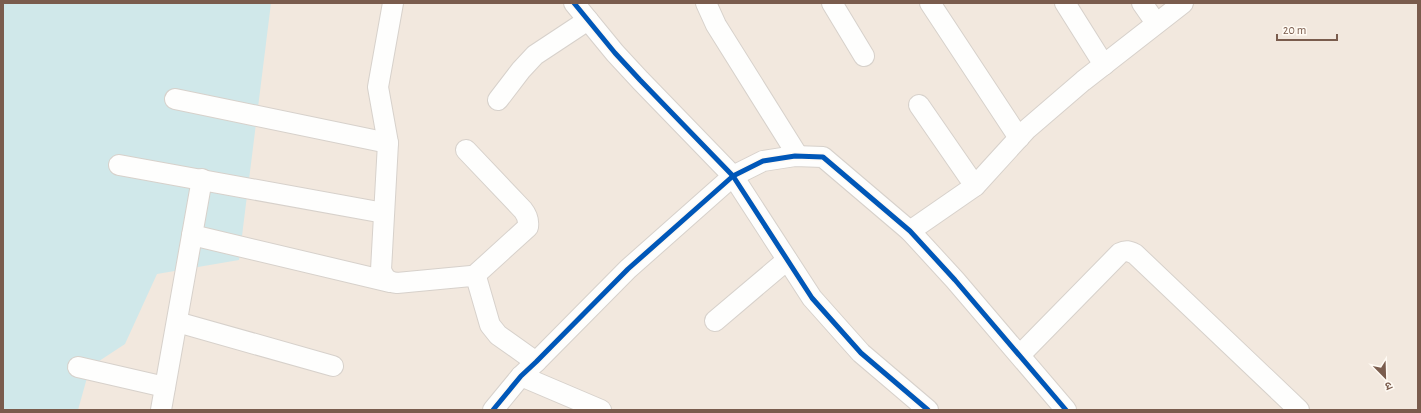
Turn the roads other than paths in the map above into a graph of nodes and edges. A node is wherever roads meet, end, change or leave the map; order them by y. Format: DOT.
graph roads {
  1 [pos="393,3"];
  2 [pos="574,3"];
  3 [pos="706,3"];
  4 [pos="832,3"];
  5 [pos="930,3"];
  6 [pos="1065,3"];
  7 [pos="1142,3"];
  8 [pos="1183,3"];
  9 [pos="588,20"];
  10 [pos="1156,23"];
  11 [pos="864,56"];
  12 [pos="1104,65"];
  13 [pos="175,99"];
  14 [pos="498,100"];
  15 [pos="919,105"];
  16 [pos="1019,138"];
  17 [pos="388,143"];
  18 [pos="466,150"];
  19 [pos="798,156"];
  20 [pos="119,165"];
  21 [pos="732,176"];
  22 [pos="202,179"];
  23 [pos="975,186"];
  24 [pos="384,213"];
  25 [pos="910,230"];
  26 [pos="192,235"];
  27 [pos="787,260"];
  28 [pos="473,277"];
  29 [pos="390,282"];
  30 [pos="715,321"];
  31 [pos="177,322"];
  32 [pos="1020,355"];
  33 [pos="536,362"];
  34 [pos="334,366"];
  35 [pos="78,367"];
  36 [pos="521,376"];
  37 [pos="165,387"];
  38 [pos="161,410"];
  39 [pos="493,410"];
  40 [pos="601,410"];
  41 [pos="928,410"];
  42 [pos="1066,410"];
  43 [pos="1299,410"];
  1 -- 17 [label="street"];
  2 -- 9 [label="street"];
  3 -- 19 [label="street"];
  4 -- 11 [label="street"];
  5 -- 16 [label="street"];
  6 -- 12 [label="street"];
  7 -- 10 [label="street"];
  8 -- 10 [label="street"];
  9 -- 14 [label="street"];
  9 -- 21 [label="street"];
  10 -- 12 [label="street"];
  12 -- 16 [label="street"];
  13 -- 17 [label="street"];
  15 -- 23 [label="street"];
  16 -- 23 [label="street"];
  17 -- 24 [label="street"];
  18 -- 28 [label="street"];
  19 -- 21 [label="street"];
  19 -- 25 [label="street"];
  20 -- 22 [label="street"];
  21 -- 27 [label="street"];
  21 -- 33 [label="street"];
  22 -- 24 [label="street"];
  22 -- 26 [label="street"];
  23 -- 25 [label="street"];
  24 -- 29 [label="street"];
  25 -- 32 [label="street"];
  26 -- 29 [label="street"];
  26 -- 31 [label="street"];
  27 -- 30 [label="street"];
  27 -- 41 [label="street"];
  28 -- 29 [label="street"];
  28 -- 33 [label="street"];
  31 -- 34 [label="street"];
  31 -- 37 [label="street"];
  32 -- 42 [label="street"];
  32 -- 43 [label="street"];
  33 -- 36 [label="street"];
  35 -- 37 [label="street"];
  36 -- 39 [label="street"];
  36 -- 40 [label="street"];
  37 -- 38 [label="street"];
}
